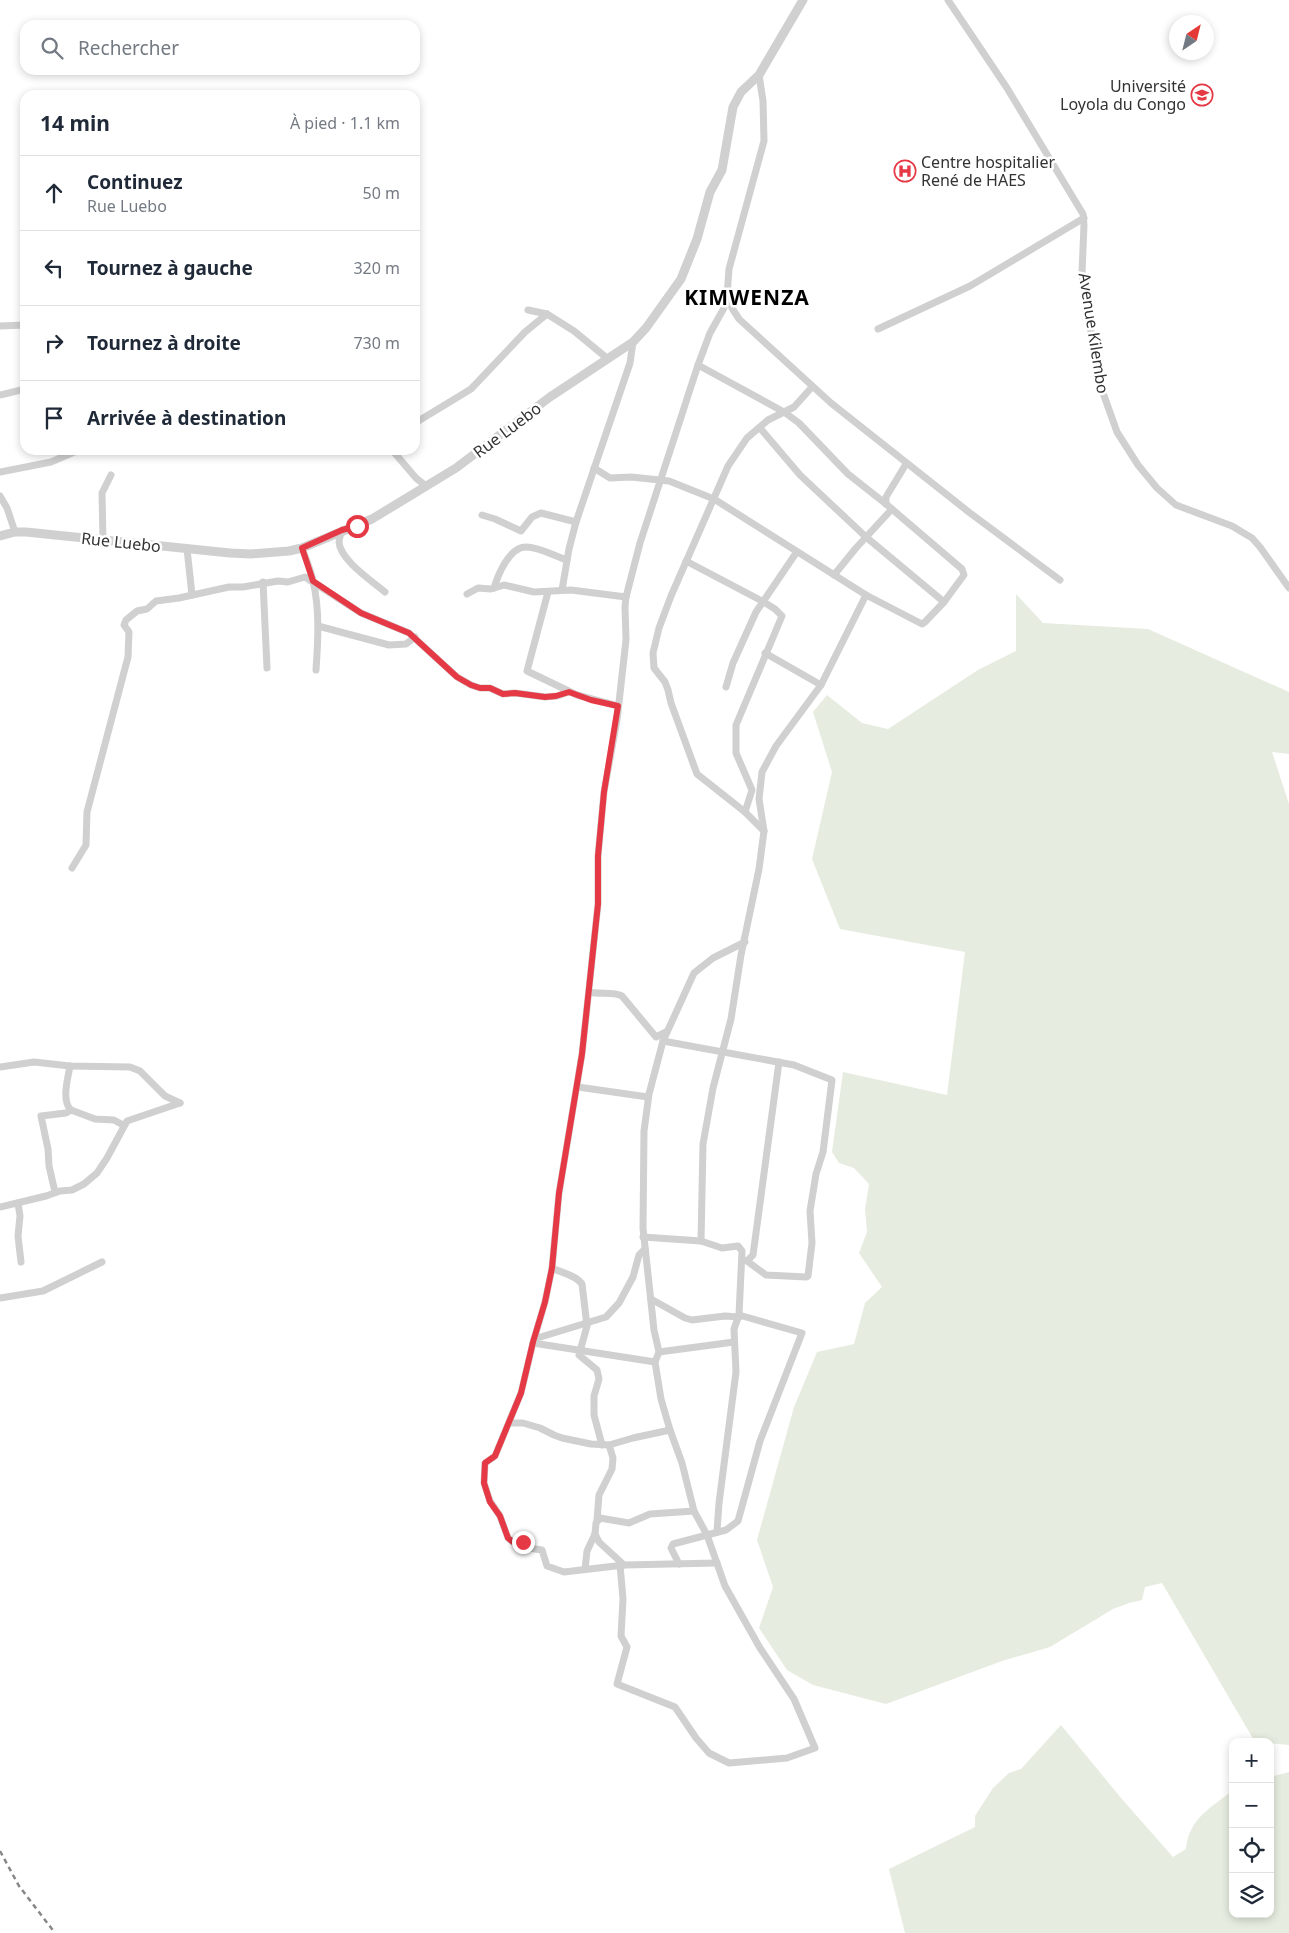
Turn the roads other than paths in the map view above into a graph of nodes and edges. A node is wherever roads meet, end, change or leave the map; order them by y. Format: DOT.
graph roads {
  1 [pos="803,0"];
  2 [pos="948,0"];
  3 [pos="758,74"];
  4 [pos="1084,218"];
  5 [pos="727,296"];
  6 [pos="528,310"];
  7 [pos="547,314"];
  8 [pos="20,325"];
  9 [pos="0,326"];
  10 [pos="878,329"];
  11 [pos="633,342"];
  12 [pos="608,359"];
  13 [pos="698,364"];
  14 [pos="812,387"];
  15 [pos="20,390"];
  16 [pos="0,395"];
  17 [pos="770,404"];
  18 [pos="784,412"];
  19 [pos="420,420"];
  20 [pos="768,420"];
  21 [pos="760,428"];
  22 [pos="68,455"];
  23 [pos="396,455"];
  24 [pos="906,464"];
  25 [pos="594,468"];
  26 [pos="0,472"];
  27 [pos="111,475"];
  28 [pos="660,480"];
  29 [pos="426,486"];
  30 [pos="0,496"];
  31 [pos="714,500"];
  32 [pos="886,504"];
  33 [pos="892,509"];
  34 [pos="482,515"];
  35 [pos="576,522"];
  36 [pos="342,530"];
  37 [pos="15,532"];
  38 [pos="0,536"];
  39 [pos="866,537"];
  40 [pos="102,540"];
  41 [pos="302,548"];
  42 [pos="187,549"];
  43 [pos="796,553"];
  44 [pos="567,560"];
  45 [pos="686,561"];
  46 [pos="834,575"];
  47 [pos="1060,580"];
  48 [pos="313,581"];
  49 [pos="263,582"];
  50 [pos="494,588"];
  51 [pos="1289,588"];
  52 [pos="562,590"];
  53 [pos="385,592"];
  54 [pos="548,592"];
  55 [pos="466,594"];
  56 [pos="192,595"];
  57 [pos="866,596"];
  58 [pos="626,597"];
  59 [pos="762,601"];
  60 [pos="944,602"];
  61 [pos="318,626"];
  62 [pos="415,638"];
  63 [pos="765,653"];
  64 [pos="267,668"];
  65 [pos="316,670"];
  66 [pos="540,679"];
  67 [pos="821,684"];
  68 [pos="726,687"];
  69 [pos="569,692"];
  70 [pos="545,697"];
  71 [pos="618,706"];
  72 [pos="745,812"];
  73 [pos="764,831"];
  74 [pos="72,868"];
  75 [pos="745,942"];
  76 [pos="589,992"];
  77 [pos="666,1032"];
  78 [pos="663,1041"];
  79 [pos="722,1052"];
  80 [pos="779,1062"];
  81 [pos="70,1066"];
  82 [pos="0,1067"];
  83 [pos="578,1088"];
  84 [pos="648,1098"];
  85 [pos="71,1110"];
  86 [pos="123,1125"];
  87 [pos="55,1192"];
  88 [pos="18,1203"];
  89 [pos="0,1207"];
  90 [pos="644,1237"];
  91 [pos="701,1241"];
  92 [pos="645,1249"];
  93 [pos="745,1260"];
  94 [pos="21,1262"];
  95 [pos="102,1262"];
  96 [pos="552,1268"];
  97 [pos="0,1298"];
  98 [pos="651,1299"];
  99 [pos="739,1316"];
  100 [pos="586,1322"];
  101 [pos="533,1341"];
  102 [pos="734,1342"];
  103 [pos="579,1351"];
  104 [pos="659,1352"];
  105 [pos="655,1362"];
  106 [pos="509,1423"];
  107 [pos="670,1430"];
  108 [pos="606,1445"];
  109 [pos="694,1511"];
  110 [pos="597,1520"];
  111 [pos="718,1531"];
  112 [pos="595,1534"];
  113 [pos="707,1535"];
  114 [pos="717,1563"];
  115 [pos="679,1564"];
  116 [pos="622,1565"];
  117 [pos="585,1569"];
  1 -- 3 [label="street, Rue Luebo"];
  2 -- 4 [label="street"];
  3 -- 5 [label="street"];
  3 -- 11 [label="street, Rue Luebo"];
  4 -- 10 [label="street"];
  4 -- 51 [label="street, Avenue Kilembo"];
  5 -- 13 [label="street"];
  5 -- 14 [label="street"];
  6 -- 7 [label="street"];
  7 -- 12 [label="street"];
  7 -- 19 [label="street"];
  8 -- 9 [label="street"];
  11 -- 12 [label="street, Rue Luebo"];
  11 -- 25 [label="street"];
  12 -- 29 [label="street, Rue Luebo"];
  13 -- 17 [label="street"];
  13 -- 28 [label="street"];
  14 -- 18 [label="street"];
  14 -- 24 [label="street"];
  15 -- 16 [label="street"];
  17 -- 18 [label="street"];
  17 -- 20 [label="street"];
  18 -- 20 [label="street"];
  18 -- 32 [label="street"];
  20 -- 21 [label="street"];
  21 -- 31 [label="street"];
  21 -- 39 [label="street"];
  22 -- 26 [label="street"];
  23 -- 29 [label="street"];
  24 -- 32 [label="street"];
  24 -- 47 [label="street"];
  25 -- 28 [label="street"];
  25 -- 35 [label="street"];
  27 -- 40 [label="street"];
  28 -- 31 [label="street"];
  28 -- 58 [label="street"];
  29 -- 36 [label="street, Rue Luebo"];
  30 -- 37 [label="street"];
  31 -- 43 [label="street"];
  31 -- 45 [label="street"];
  32 -- 33 [label="street"];
  33 -- 39 [label="street"];
  33 -- 60 [label="street"];
  34 -- 35 [label="street"];
  35 -- 44 [label="street"];
  36 -- 41 [label="street, Rue Luebo"];
  36 -- 53 [label="street"];
  37 -- 38 [label="street, Rue Luebo"];
  37 -- 40 [label="street, Rue Luebo"];
  39 -- 46 [label="street"];
  39 -- 60 [label="street"];
  40 -- 42 [label="street, Rue Luebo"];
  41 -- 42 [label="street, Rue Luebo"];
  41 -- 48 [label="street"];
  42 -- 56 [label="street"];
  43 -- 46 [label="street"];
  43 -- 59 [label="street"];
  44 -- 50 [label="street"];
  44 -- 52 [label="street"];
  45 -- 59 [label="street"];
  45 -- 72 [label="street"];
  46 -- 57 [label="street"];
  48 -- 49 [label="street"];
  48 -- 61 [label="street"];
  48 -- 62 [label="street"];
  49 -- 56 [label="street"];
  49 -- 64 [label="street"];
  50 -- 54 [label="street"];
  50 -- 55 [label="street"];
  52 -- 54 [label="street"];
  52 -- 58 [label="street"];
  54 -- 66 [label="street"];
  56 -- 74 [label="street"];
  57 -- 60 [label="street"];
  57 -- 67 [label="street"];
  58 -- 71 [label="street"];
  59 -- 63 [label="street"];
  59 -- 68 [label="street"];
  61 -- 62 [label="street"];
  61 -- 65 [label="street"];
  62 -- 70 [label="street"];
  63 -- 67 [label="street"];
  63 -- 72 [label="street"];
  66 -- 69 [label="street"];
  66 -- 70 [label="street"];
  67 -- 73 [label="street"];
  69 -- 70 [label="street"];
  69 -- 71 [label="street"];
  71 -- 76 [label="street"];
  72 -- 73 [label="street"];
  73 -- 75 [label="street"];
  75 -- 77 [label="street"];
  75 -- 79 [label="street"];
  76 -- 77 [label="street"];
  76 -- 83 [label="street"];
  77 -- 78 [label="street"];
  78 -- 79 [label="street"];
  78 -- 84 [label="street"];
  79 -- 80 [label="street"];
  79 -- 91 [label="street"];
  80 -- 93 [label="street"];
  80 -- 93 [label="street"];
  81 -- 82 [label="street"];
  81 -- 85 [label="street"];
  81 -- 86 [label="street"];
  83 -- 84 [label="street"];
  83 -- 96 [label="street"];
  84 -- 90 [label="street"];
  85 -- 86 [label="street"];
  85 -- 87 [label="street"];
  86 -- 87 [label="street"];
  87 -- 88 [label="street"];
  88 -- 89 [label="street"];
  88 -- 94 [label="street"];
  90 -- 91 [label="street"];
  90 -- 92 [label="street"];
  91 -- 93 [label="street"];
  92 -- 98 [label="street"];
  92 -- 100 [label="street"];
  93 -- 99 [label="street"];
  95 -- 97 [label="street"];
  96 -- 100 [label="street"];
  96 -- 101 [label="street"];
  98 -- 99 [label="street"];
  98 -- 104 [label="street"];
  99 -- 102 [label="street"];
  99 -- 111 [label="street"];
  100 -- 101 [label="street"];
  100 -- 103 [label="street"];
  101 -- 103 [label="street"];
  101 -- 106 [label="street"];
  102 -- 104 [label="street"];
  102 -- 111 [label="street"];
  103 -- 105 [label="street"];
  103 -- 108 [label="street"];
  104 -- 105 [label="street"];
  105 -- 107 [label="street"];
  106 -- 108 [label="street"];
  106 -- 117 [label="street"];
  107 -- 108 [label="street"];
  107 -- 109 [label="street"];
  108 -- 110 [label="street"];
  109 -- 110 [label="street"];
  109 -- 113 [label="street"];
  110 -- 112 [label="street"];
  111 -- 113 [label="street"];
  112 -- 116 [label="street"];
  112 -- 117 [label="street"];
  113 -- 114 [label="street"];
  113 -- 115 [label="street"];
  114 -- 115 [label="street"];
  114 -- 116 [label="street"];
  115 -- 116 [label="street"];
  116 -- 117 [label="street"];
}
